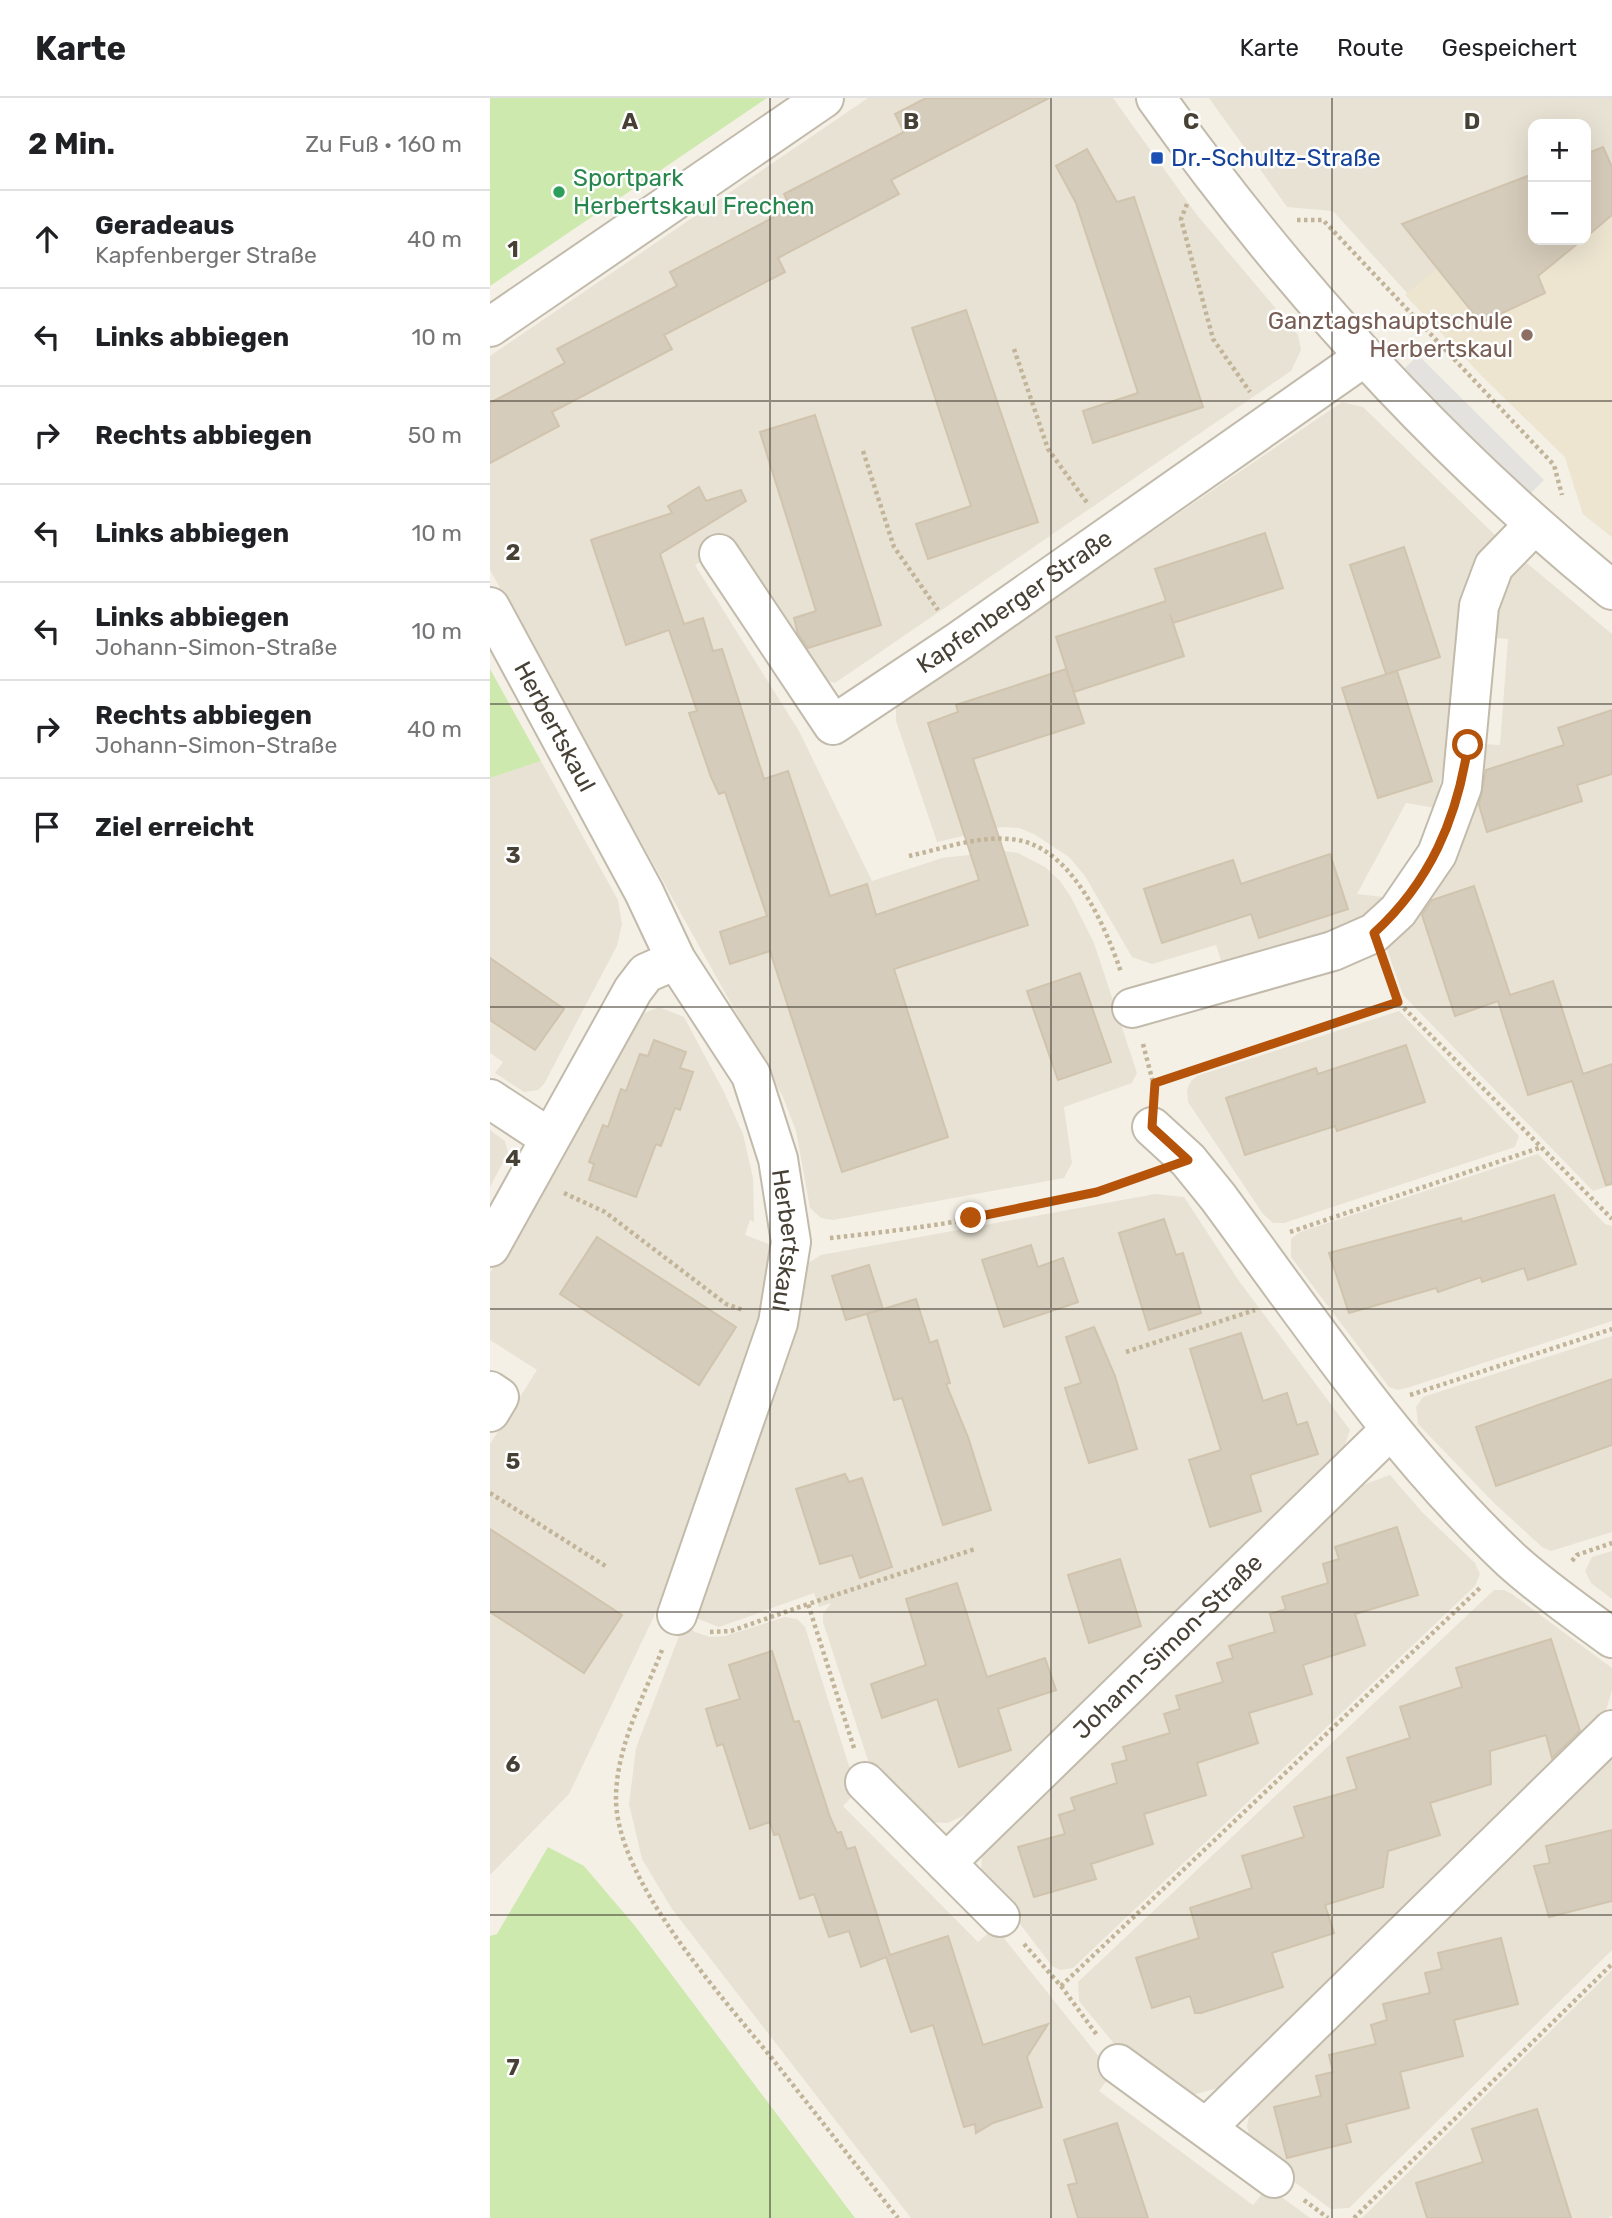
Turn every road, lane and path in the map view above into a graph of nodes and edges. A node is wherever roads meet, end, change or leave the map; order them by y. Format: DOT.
graph roads {
  1 [pos="824,98"];
  2 [pos="1156,98"];
  3 [pos="1191,194"];
  4 [pos="1284,219"];
  5 [pos="490,327"];
  6 [pos="1014,349"];
  7 [pos="1364,357"];
  8 [pos="1271,422"];
  9 [pos="863,451"];
  10 [pos="1562,497"];
  11 [pos="1533,526"];
  12 [pos="1110,534"];
  13 [pos="719,554"];
  14 [pos="1612,590"];
  15 [pos="490,607"];
  16 [pos="959,640"];
  17 [pos="909,856"];
  18 [pos="1374,933"];
  19 [pos="676,960"];
  20 [pos="1398,1002"];
  21 [pos="1132,1007"];
  22 [pos="1155,1083"];
  23 [pos="490,1099"];
  24 [pos="1152,1127"];
  25 [pos="548,1137"];
  26 [pos="1542,1147"];
  27 [pos="1188,1160"];
  28 [pos="529,1176"];
  29 [pos="1612,1219"];
  30 [pos="859,1235"];
  31 [pos="1253,1245"];
  32 [pos="490,1247"];
  33 [pos="1292,1298"];
  34 [pos="778,1324"];
  35 [pos="1612,1329"];
  36 [pos="1126,1352"];
  37 [pos="490,1391"];
  38 [pos="490,1412"];
  39 [pos="1381,1418"];
  40 [pos="490,1493"];
  41 [pos="975,1549"];
  42 [pos="1510,1559"];
  43 [pos="607,1567"];
  44 [pos="808,1604"];
  45 [pos="677,1615"];
  46 [pos="1612,1638"];
  47 [pos="1612,1730"];
  48 [pos="864,1782"];
  49 [pos="946,1863"];
  50 [pos="1000,1917"];
  51 [pos="1612,1964"];
  52 [pos="1061,1986"];
  53 [pos="1118,2064"];
  54 [pos="1208,2127"];
  55 [pos="1275,2178"];
  56 [pos="898,2218"];
  57 [pos="1354,2218"];
  1 -- 5 [label="street"];
  2 -- 7 [label="street"];
  3 -- 8 [label="path"];
  4 -- 10 [label="path"];
  6 -- 12 [label="path"];
  7 -- 8 [label="street, Kapfenberger Straße"];
  7 -- 11 [label="street"];
  8 -- 12 [label="street, Kapfenberger Straße"];
  9 -- 16 [label="path"];
  11 -- 14 [label="street"];
  11 -- 18 [label="street"];
  12 -- 16 [label="street, Kapfenberger Straße"];
  13 -- 16 [label="street, Kapfenberger Straße"];
  15 -- 19 [label="street, Herbertskaul"];
  17 -- 21 [label="path"];
  18 -- 20 [label="path"];
  18 -- 21 [label="street"];
  19 -- 25 [label="street"];
  19 -- 34 [label="street, Herbertskaul"];
  20 -- 22 [label="path"];
  20 -- 26 [label="path"];
  21 -- 22 [label="path"];
  22 -- 24 [label="path"];
  23 -- 25 [label="street"];
  24 -- 27 [label="street"];
  25 -- 28 [label="street"];
  26 -- 29 [label="path"];
  26 -- 31 [label="path"];
  27 -- 30 [label="path"];
  27 -- 31 [label="street"];
  28 -- 32 [label="street"];
  28 -- 34 [label="path"];
  31 -- 33 [label="street"];
  33 -- 36 [label="path"];
  33 -- 39 [label="street"];
  34 -- 45 [label="street, Herbertskaul"];
  35 -- 39 [label="path"];
  37 -- 38 [label="street"];
  39 -- 42 [label="street"];
  39 -- 49 [label="street, Johann-Simon-Straße"];
  40 -- 43 [label="path"];
  41 -- 44 [label="path"];
  42 -- 46 [label="street"];
  42 -- 52 [label="path"];
  44 -- 45 [label="path"];
  44 -- 48 [label="path"];
  45 -- 56 [label="path"];
  47 -- 54 [label="street"];
  48 -- 49 [label="street"];
  49 -- 50 [label="street"];
  50 -- 52 [label="path"];
  51 -- 57 [label="path"];
  52 -- 53 [label="path"];
  53 -- 54 [label="street"];
  54 -- 55 [label="street"];
}
